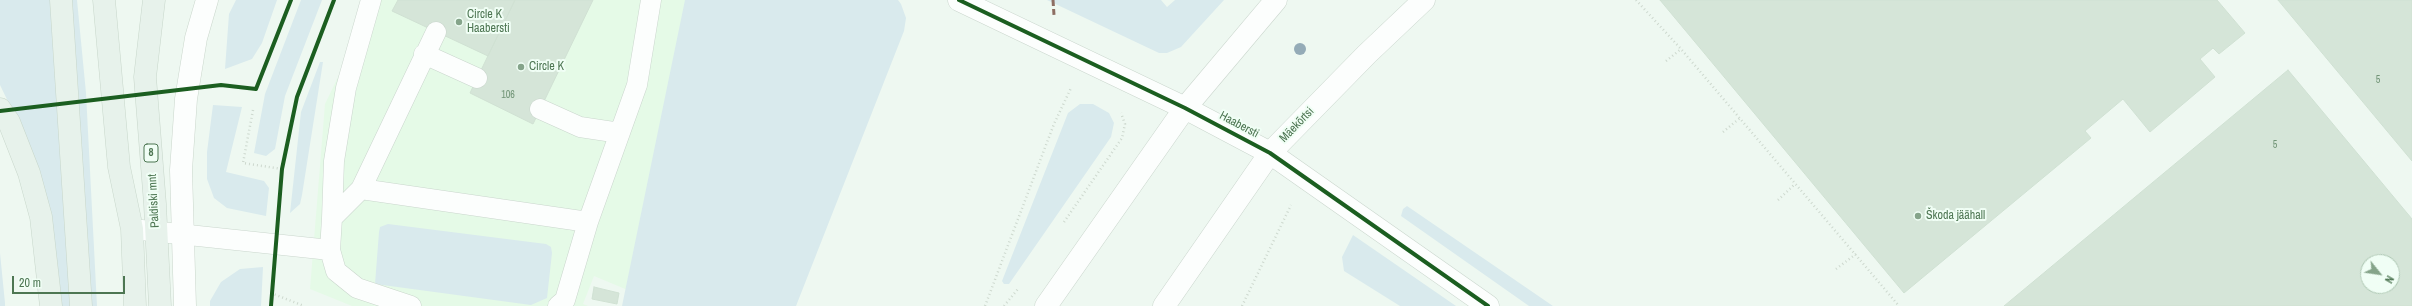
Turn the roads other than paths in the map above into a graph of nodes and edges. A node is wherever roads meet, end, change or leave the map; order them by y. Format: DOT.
graph roads {
  1 [pos="61,0"];
  2 [pos="104,0"];
  3 [pos="154,0"];
  4 [pos="207,0"];
  5 [pos="371,0"];
  6 [pos="651,0"];
  7 [pos="959,0"];
  8 [pos="1276,0"];
  9 [pos="1424,0"];
  10 [pos="436,32"];
  11 [pos="424,54"];
  12 [pos="477,78"];
  13 [pos="1186,108"];
  14 [pos="0,109"];
  15 [pos="540,109"];
  16 [pos="620,133"];
  17 [pos="1270,153"];
  18 [pos="361,189"];
  19 [pos="332,218"];
  20 [pos="588,222"];
  21 [pos="132,229"];
  22 [pos="156,233"];
  23 [pos="183,236"];
  24 [pos="330,250"];
  25 [pos="51,306"];
  26 [pos="81,306"];
  27 [pos="135,306"];
  28 [pos="160,306"];
  29 [pos="185,306"];
  30 [pos="411,306"];
  31 [pos="558,306"];
  32 [pos="1046,306"];
  33 [pos="1164,306"];
  34 [pos="1488,306"];
  1 -- 26 [label="main road"];
  2 -- 21 [label="main road"];
  3 -- 22 [label="main road, Paldiski mnt / 8"];
  4 -- 23 [label="street"];
  5 -- 19 [label="lane"];
  6 -- 16 [label="lane"];
  7 -- 13 [label="street, Haabersti"];
  8 -- 13 [label="street"];
  9 -- 17 [label="street, Mäekõrtsi"];
  10 -- 11 [label="lane"];
  11 -- 12 [label="lane"];
  11 -- 18 [label="lane"];
  13 -- 17 [label="street, Haabersti"];
  13 -- 32 [label="street"];
  14 -- 25 [label="main road"];
  15 -- 16 [label="lane"];
  16 -- 20 [label="lane"];
  17 -- 33 [label="street, Mäekõrtsi"];
  17 -- 34 [label="street, Haabersti"];
  18 -- 19 [label="lane"];
  18 -- 20 [label="lane"];
  19 -- 24 [label="lane"];
  20 -- 31 [label="lane"];
  21 -- 22 [label="lane"];
  21 -- 27 [label="main road"];
  22 -- 23 [label="lane"];
  22 -- 28 [label="main road, Paldiski mnt / 8"];
  23 -- 24 [label="lane"];
  23 -- 29 [label="street"];
  24 -- 30 [label="lane"];
}
